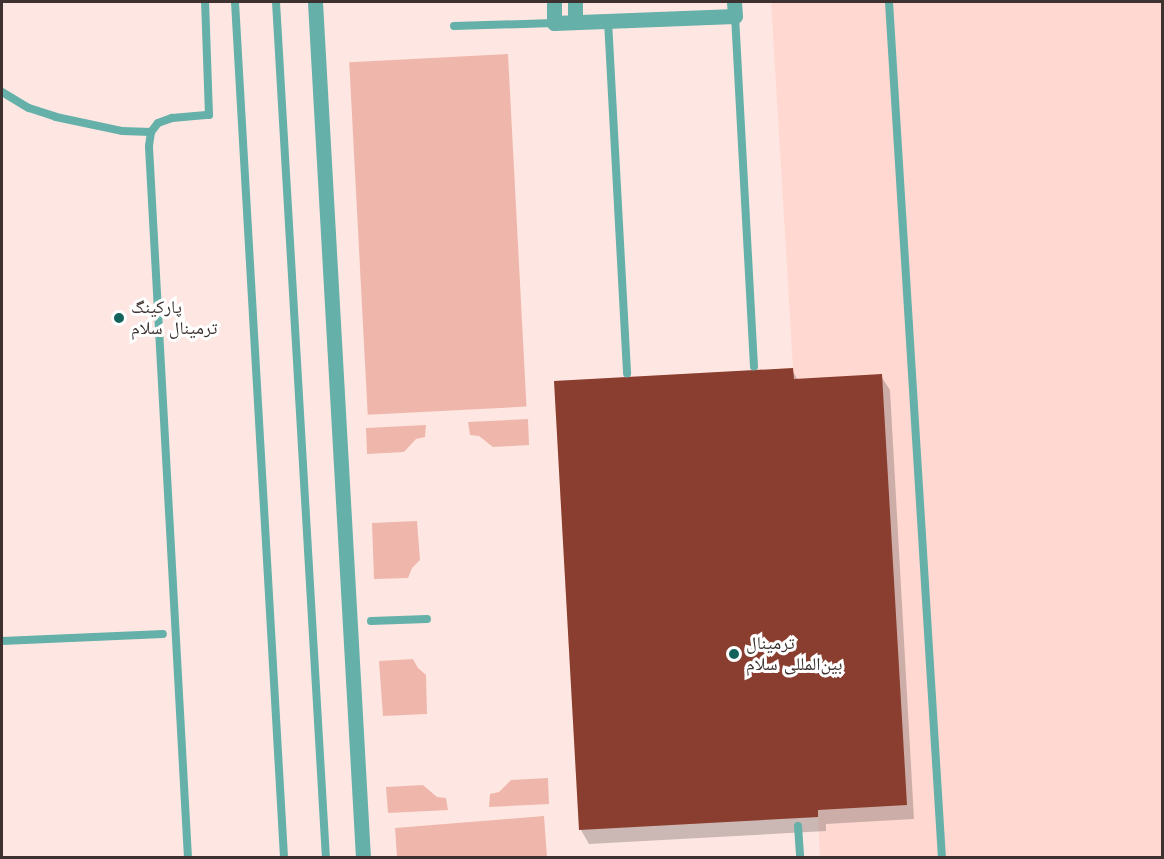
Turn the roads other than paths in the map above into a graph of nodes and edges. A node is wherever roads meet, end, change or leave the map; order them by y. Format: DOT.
graph roads {
  1 [pos="205,2"];
  2 [pos="235,2"];
  3 [pos="276,2"];
  4 [pos="315,2"];
  5 [pos="554,2"];
  6 [pos="575,2"];
  7 [pos="890,2"];
  8 [pos="735,9"];
  9 [pos="608,21"];
  10 [pos="576,22"];
  11 [pos="554,23"];
  12 [pos="454,26"];
  13 [pos="2,92"];
  14 [pos="151,132"];
  15 [pos="754,366"];
  16 [pos="627,372"];
  17 [pos="428,619"];
  18 [pos="371,621"];
  19 [pos="163,634"];
  20 [pos="2,641"];
  21 [pos="798,826"];
  22 [pos="188,858"];
  23 [pos="284,858"];
  24 [pos="326,858"];
  25 [pos="363,858"];
  26 [pos="800,858"];
  27 [pos="942,858"];
  1 -- 14 [label="lane"];
  2 -- 23 [label="lane"];
  3 -- 24 [label="lane"];
  4 -- 25 [label="street"];
  5 -- 11 [label="street"];
  6 -- 10 [label="street"];
  7 -- 27 [label="lane"];
  8 -- 9 [label="street"];
  8 -- 15 [label="lane"];
  9 -- 10 [label="street"];
  9 -- 16 [label="lane"];
  10 -- 11 [label="street"];
  11 -- 12 [label="lane"];
  13 -- 14 [label="lane"];
  14 -- 22 [label="lane"];
  17 -- 18 [label="lane"];
  19 -- 20 [label="lane"];
  21 -- 26 [label="lane"];
}
